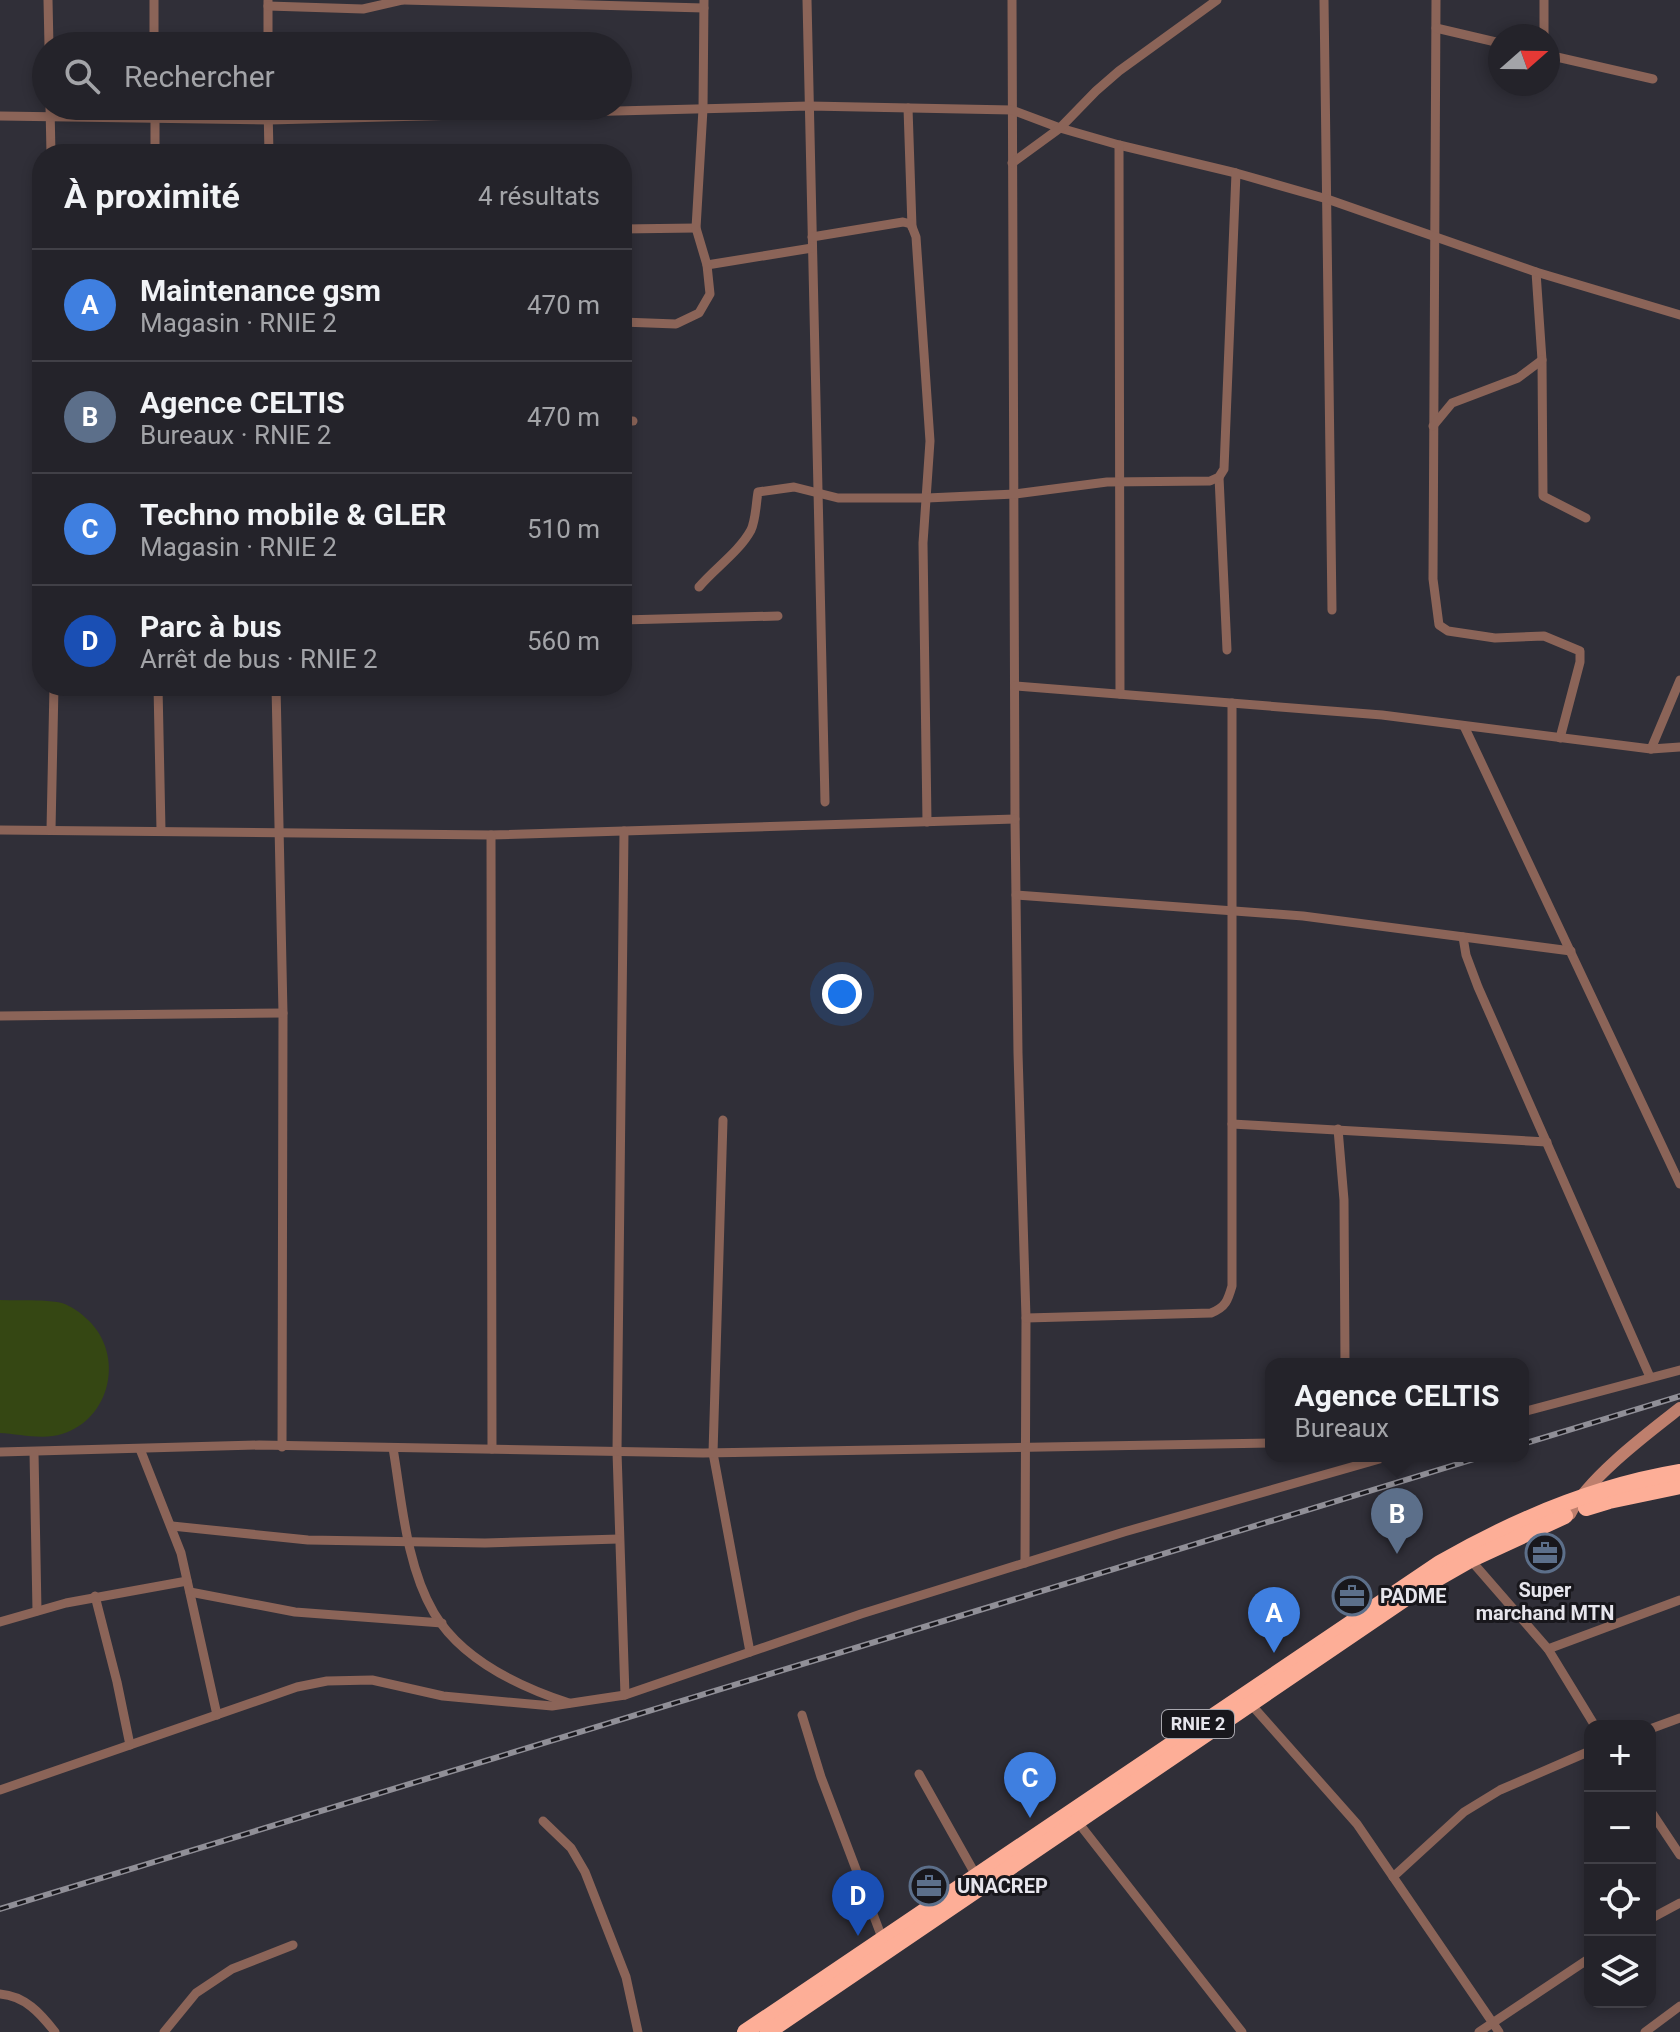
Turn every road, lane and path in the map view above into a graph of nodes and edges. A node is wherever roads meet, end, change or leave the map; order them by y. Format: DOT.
graph roads {
  1 [pos="48,0"];
  2 [pos="154,0"];
  3 [pos="403,0"];
  4 [pos="807,0"];
  5 [pos="1012,0"];
  6 [pos="1217,0"];
  7 [pos="1324,0"];
  8 [pos="1436,0"];
  9 [pos="1544,0"];
  10 [pos="268,3"];
  11 [pos="704,4"];
  12 [pos="1544,24"];
  13 [pos="1436,28"];
  14 [pos="49,32"];
  15 [pos="154,32"];
  16 [pos="268,32"];
  17 [pos="1488,40"];
  18 [pos="1560,58"];
  19 [pos="1653,79"];
  20 [pos="809,106"];
  21 [pos="908,108"];
  22 [pos="703,109"];
  23 [pos="1012,110"];
  24 [pos="632,111"];
  25 [pos="32,113"];
  26 [pos="0,116"];
  27 [pos="50,120"];
  28 [pos="155,120"];
  29 [pos="269,120"];
  30 [pos="1060,128"];
  31 [pos="51,144"];
  32 [pos="155,144"];
  33 [pos="269,144"];
  34 [pos="1119,145"];
  35 [pos="1012,163"];
  36 [pos="1236,173"];
  37 [pos="1327,199"];
  38 [pos="912,227"];
  39 [pos="696,228"];
  40 [pos="632,229"];
  41 [pos="1436,236"];
  42 [pos="812,242"];
  43 [pos="707,265"];
  44 [pos="1536,272"];
  45 [pos="1680,315"];
  46 [pos="632,322"];
  47 [pos="1542,360"];
  48 [pos="1433,426"];
  49 [pos="1219,477"];
  50 [pos="1119,481"];
  51 [pos="818,491"];
  52 [pos="1015,494"];
  53 [pos="927,498"];
  54 [pos="1586,518"];
  55 [pos="699,587"];
  56 [pos="1332,610"];
  57 [pos="778,616"];
  58 [pos="632,620"];
  59 [pos="1227,650"];
  60 [pos="1680,680"];
  61 [pos="1015,686"];
  62 [pos="1120,694"];
  63 [pos="54,696"];
  64 [pos="158,696"];
  65 [pos="276,696"];
  66 [pos="1232,703"];
  67 [pos="1464,726"];
  68 [pos="1560,738"];
  69 [pos="1680,747"];
  70 [pos="1651,749"];
  71 [pos="825,802"];
  72 [pos="1015,819"];
  73 [pos="927,822"];
  74 [pos="0,830"];
  75 [pos="51,830"];
  76 [pos="161,830"];
  77 [pos="624,831"];
  78 [pos="279,832"];
  79 [pos="491,835"];
  80 [pos="1016,895"];
  81 [pos="1232,911"];
  82 [pos="1463,937"];
  83 [pos="1571,951"];
  84 [pos="283,1013"];
  85 [pos="0,1016"];
  86 [pos="723,1120"];
  87 [pos="1232,1124"];
  88 [pos="1338,1129"];
  89 [pos="1547,1142"];
  90 [pos="1680,1184"];
  91 [pos="1026,1318"];
  92 [pos="1345,1358"];
  93 [pos="1680,1370"];
  94 [pos="1650,1377"];
  95 [pos="1680,1408"];
  96 [pos="1529,1410"];
  97 [pos="1265,1443"];
  98 [pos="282,1447"];
  99 [pos="393,1448"];
  100 [pos="140,1449"];
  101 [pos="492,1449"];
  102 [pos="1024,1449"];
  103 [pos="0,1452"];
  104 [pos="34,1452"];
  105 [pos="617,1452"];
  106 [pos="713,1453"];
  107 [pos="1370,1462"];
  108 [pos="1680,1472"];
  109 [pos="1680,1486"];
  110 [pos="1573,1507"];
  111 [pos="172,1526"];
  112 [pos="619,1539"];
  113 [pos="408,1540"];
  114 [pos="1467,1555"];
  115 [pos="1025,1563"];
  116 [pos="187,1581"];
  117 [pos="190,1592"];
  118 [pos="95,1596"];
  119 [pos="1680,1600"];
  120 [pos="37,1611"];
  121 [pos="0,1622"];
  122 [pos="442,1623"];
  123 [pos="1548,1649"];
  124 [pos="750,1652"];
  125 [pos="625,1695"];
  126 [pos="1246,1699"];
  127 [pos="575,1705"];
  128 [pos="217,1715"];
  129 [pos="802,1715"];
  130 [pos="1680,1718"];
  131 [pos="1591,1720"];
  132 [pos="1656,1727"];
  133 [pos="130,1745"];
  134 [pos="1584,1754"];
  135 [pos="919,1774"];
  136 [pos="0,1790"];
  137 [pos="1074,1816"];
  138 [pos="1656,1819"];
  139 [pos="543,1821"];
  140 [pos="1680,1855"];
  141 [pos="1393,1877"];
  142 [pos="978,1880"];
  143 [pos="1680,1903"];
  144 [pos="1656,1916"];
  145 [pos="885,1944"];
  146 [pos="293,1945"];
  147 [pos="1584,1962"];
  148 [pos="0,1994"];
  149 [pos="1680,2006"];
  150 [pos="1493,2023"];
  151 [pos="766,2029"];
  152 [pos="55,2032"];
  153 [pos="164,2032"];
  154 [pos="638,2032"];
  155 [pos="745,2032"];
  156 [pos="1242,2032"];
  157 [pos="1479,2032"];
  158 [pos="1499,2032"];
  159 [pos="1645,2032"];
  1 -- 14 [label="street"];
  2 -- 15 [label="street"];
  3 -- 10 [label="street"];
  3 -- 11 [label="street"];
  4 -- 20 [label="street"];
  5 -- 23 [label="street"];
  6 -- 30 [label="street"];
  7 -- 37 [label="street"];
  8 -- 13 [label="street"];
  9 -- 12 [label="street"];
  10 -- 16 [label="street"];
  11 -- 22 [label="street"];
  13 -- 17 [label="street"];
  13 -- 41 [label="street"];
  18 -- 19 [label="street"];
  20 -- 21 [label="street"];
  20 -- 22 [label="street"];
  20 -- 42 [label="street"];
  21 -- 23 [label="street"];
  21 -- 38 [label="street"];
  22 -- 24 [label="street"];
  22 -- 39 [label="street"];
  23 -- 30 [label="street"];
  23 -- 35 [label="street"];
  25 -- 26 [label="street"];
  27 -- 31 [label="street"];
  28 -- 32 [label="street"];
  29 -- 33 [label="street"];
  30 -- 34 [label="street"];
  30 -- 35 [label="street"];
  34 -- 36 [label="street"];
  34 -- 50 [label="street"];
  35 -- 52 [label="street"];
  36 -- 37 [label="street"];
  36 -- 49 [label="street"];
  37 -- 41 [label="street"];
  37 -- 56 [label="street"];
  38 -- 42 [label="street"];
  38 -- 53 [label="street"];
  39 -- 40 [label="street"];
  39 -- 43 [label="street"];
  41 -- 44 [label="street"];
  41 -- 48 [label="street"];
  42 -- 43 [label="street"];
  42 -- 51 [label="street"];
  43 -- 46 [label="street"];
  44 -- 45 [label="street"];
  44 -- 47 [label="street"];
  47 -- 48 [label="street"];
  47 -- 54 [label="street"];
  48 -- 68 [label="street"];
  49 -- 50 [label="street"];
  49 -- 59 [label="street"];
  50 -- 52 [label="street"];
  50 -- 62 [label="street"];
  51 -- 53 [label="street"];
  51 -- 55 [label="street"];
  51 -- 71 [label="street"];
  52 -- 53 [label="street"];
  52 -- 61 [label="street"];
  53 -- 73 [label="street"];
  57 -- 58 [label="street"];
  60 -- 70 [label="street"];
  61 -- 62 [label="street"];
  61 -- 72 [label="street"];
  62 -- 66 [label="street"];
  63 -- 75 [label="street"];
  64 -- 76 [label="street"];
  65 -- 78 [label="street"];
  66 -- 67 [label="street"];
  66 -- 81 [label="street"];
  67 -- 68 [label="street"];
  67 -- 83 [label="street"];
  68 -- 70 [label="street"];
  69 -- 70 [label="street"];
  72 -- 73 [label="street"];
  72 -- 80 [label="street"];
  73 -- 77 [label="street"];
  74 -- 75 [label="street"];
  75 -- 76 [label="street"];
  76 -- 78 [label="street"];
  77 -- 79 [label="street"];
  77 -- 105 [label="street"];
  78 -- 79 [label="street"];
  78 -- 84 [label="street"];
  79 -- 101 [label="street"];
  80 -- 81 [label="street"];
  80 -- 91 [label="street"];
  81 -- 82 [label="street"];
  81 -- 87 [label="street"];
  82 -- 83 [label="street"];
  82 -- 89 [label="street"];
  83 -- 90 [label="street"];
  84 -- 85 [label="street"];
  84 -- 98 [label="street"];
  86 -- 106 [label="street"];
  87 -- 88 [label="street"];
  87 -- 91 [label="street"];
  88 -- 89 [label="street"];
  88 -- 92 [label="street"];
  89 -- 94 [label="street"];
  91 -- 102 [label="street"];
  93 -- 94 [label="street"];
  94 -- 96 [label="street"];
  95 -- 110 [label="main road"];
  97 -- 102 [label="street"];
  98 -- 99 [label="street"];
  98 -- 100 [label="street"];
  99 -- 101 [label="street"];
  99 -- 113 [label="street"];
  100 -- 104 [label="street"];
  100 -- 111 [label="street"];
  101 -- 105 [label="street"];
  102 -- 106 [label="street"];
  102 -- 115 [label="street"];
  103 -- 104 [label="street"];
  104 -- 120 [label="street"];
  105 -- 106 [label="street"];
  105 -- 112 [label="street"];
  106 -- 124 [label="street"];
  107 -- 115 [label="street"];
  108 -- 110 [label="highway, RNIE 2 / RNIE 2"];
  109 -- 110 [label="highway, RNIE 2 / RNIE 2"];
  110 -- 114 [label="highway, RNIE 2 / RNIE 2"];
  111 -- 113 [label="street"];
  111 -- 116 [label="street"];
  112 -- 113 [label="street"];
  112 -- 125 [label="street"];
  113 -- 122 [label="street"];
  114 -- 123 [label="street"];
  114 -- 126 [label="highway, RNIE 2 / RNIE 2"];
  115 -- 124 [label="street"];
  116 -- 117 [label="street"];
  116 -- 118 [label="street"];
  117 -- 122 [label="street"];
  117 -- 128 [label="street"];
  118 -- 120 [label="street"];
  118 -- 133 [label="street"];
  119 -- 123 [label="street"];
  120 -- 121 [label="street"];
  122 -- 127 [label="street"];
  123 -- 131 [label="street"];
  124 -- 125 [label="street"];
  125 -- 127 [label="street"];
  126 -- 137 [label="highway, RNIE 2 / RNIE 2"];
  126 -- 141 [label="street"];
  127 -- 128 [label="street"];
  128 -- 133 [label="street"];
  129 -- 145 [label="street"];
  130 -- 132 [label="street"];
  133 -- 136 [label="street"];
  134 -- 141 [label="street"];
  135 -- 142 [label="street"];
  137 -- 142 [label="highway, RNIE 2 / RNIE 2"];
  137 -- 156 [label="street"];
  138 -- 140 [label="street"];
  139 -- 154 [label="street"];
  141 -- 150 [label="street"];
  142 -- 145 [label="highway, RNIE 2 / RNIE 2"];
  143 -- 144 [label="street"];
  145 -- 151 [label="highway, RNIE 2 / RNIE 2"];
  146 -- 153 [label="street"];
  147 -- 150 [label="street"];
  148 -- 152 [label="street"];
  149 -- 159 [label="street"];
  150 -- 157 [label="street"];
  150 -- 158 [label="street"];
  151 -- 155 [label="highway, RNIE 2 / RNIE 2"];
}
